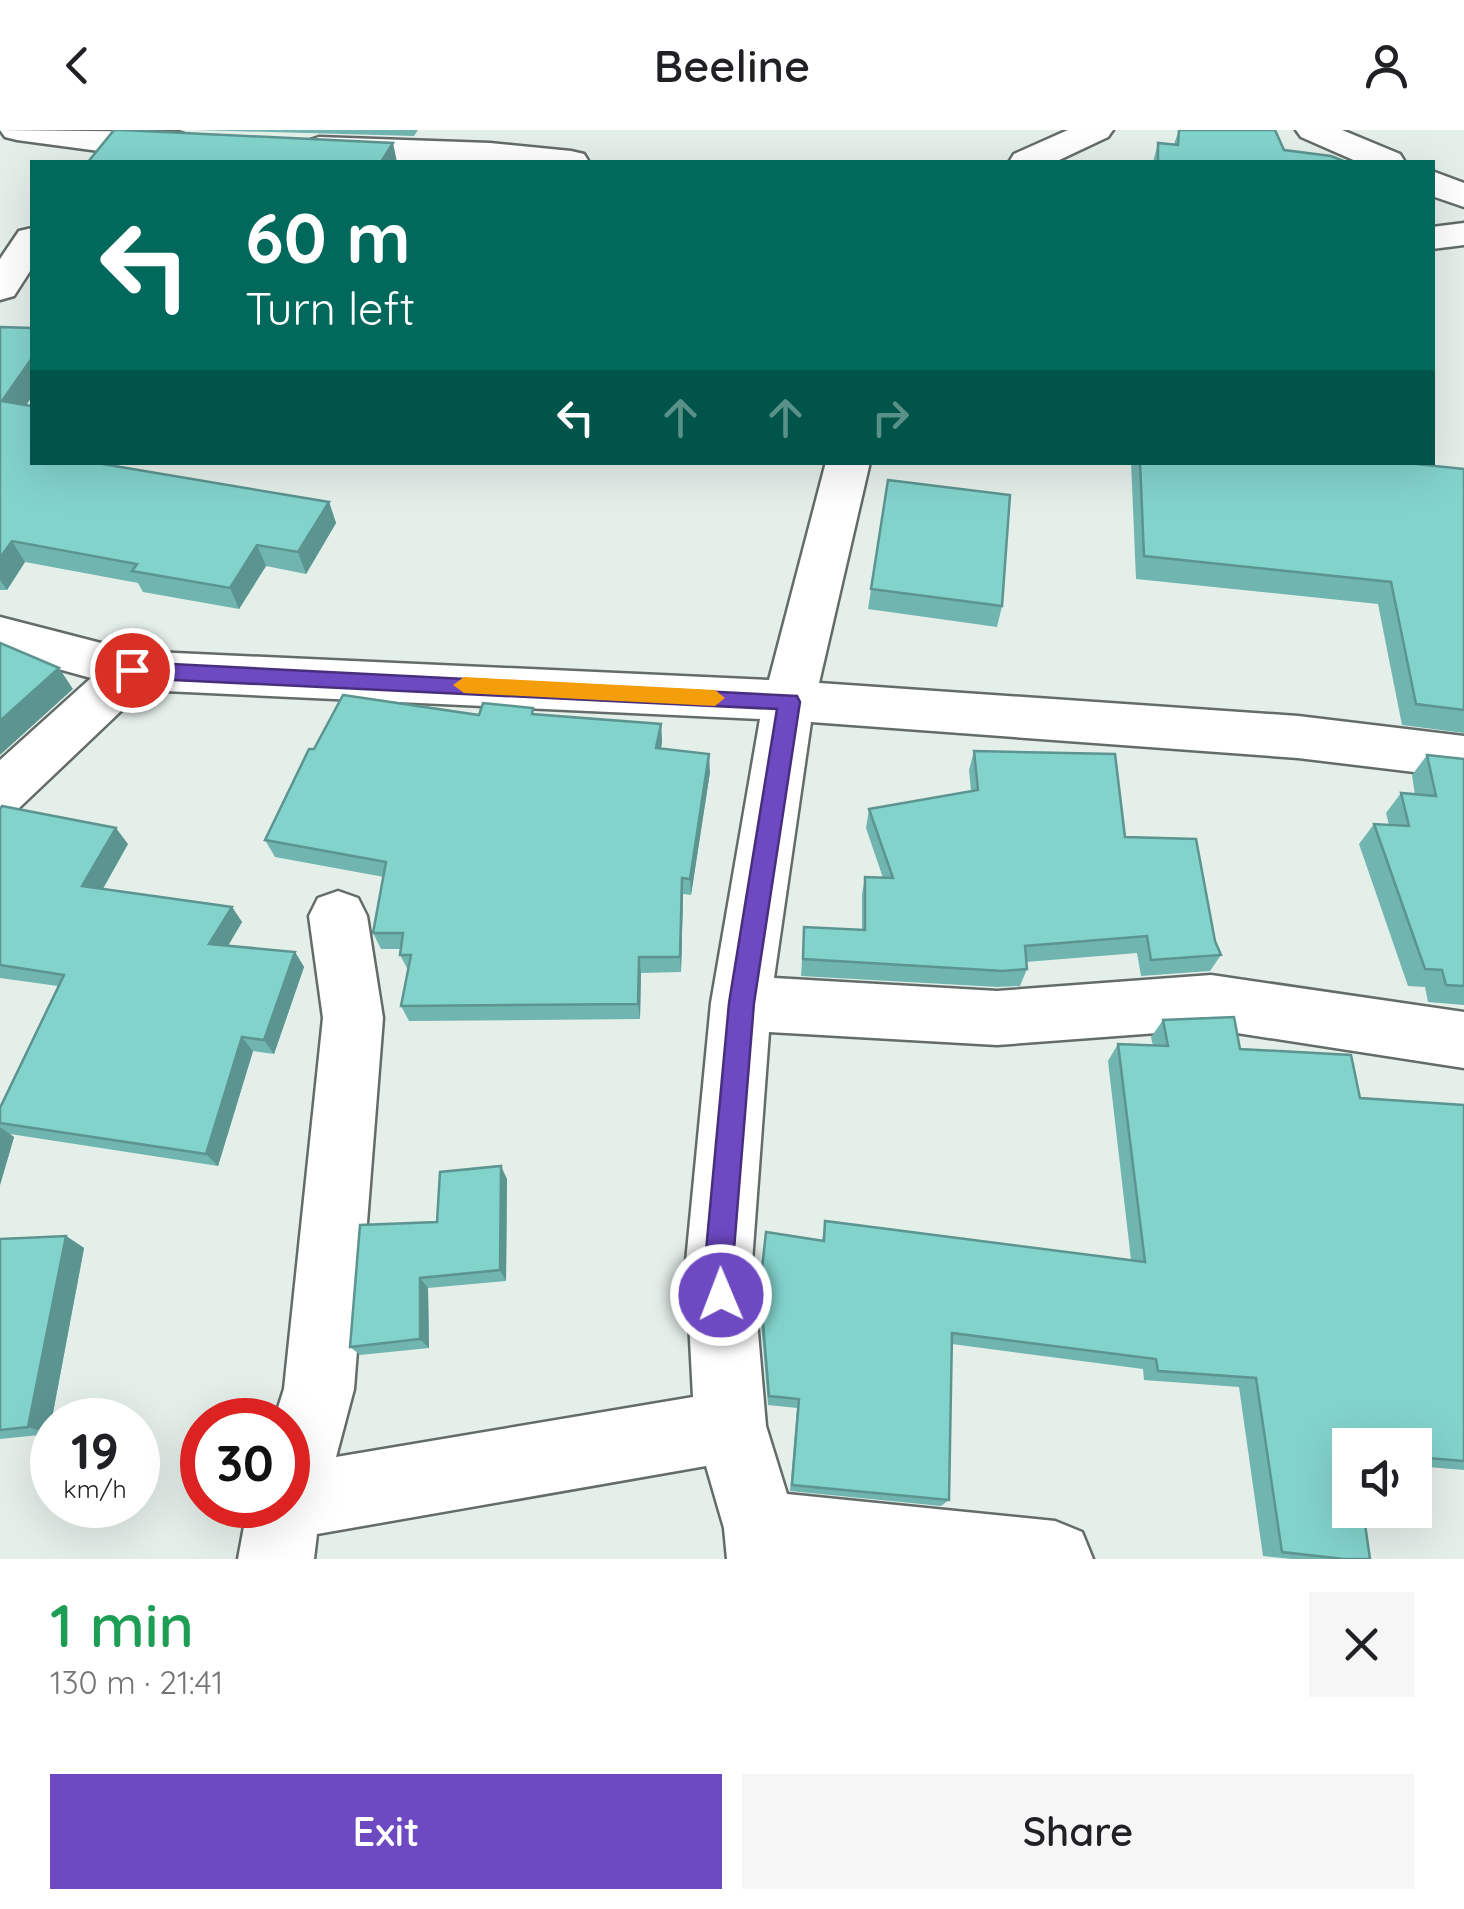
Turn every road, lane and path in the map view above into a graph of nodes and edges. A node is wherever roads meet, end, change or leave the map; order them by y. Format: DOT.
graph roads {
  1 [pos="18,130"];
  2 [pos="1096,130"];
  3 [pos="1312,130"];
  4 [pos="97,144"];
  5 [pos="216,144"];
  6 [pos="294,147"];
  7 [pos="551,160"];
  8 [pos="1032,160"];
  9 [pos="1382,160"];
  10 [pos="1435,183"];
  11 [pos="1464,196"];
  12 [pos="30,243"];
  13 [pos="0,288"];
  14 [pos="0,312"];
  15 [pos="30,316"];
  16 [pos="847,465"];
  17 [pos="0,635"];
  18 [pos="132,670"];
  19 [pos="789,702"];
  20 [pos="1464,757"];
  21 [pos="0,793"];
  22 [pos="338,916"];
  23 [pos="741,1003"];
  24 [pos="1464,1040"];
  25 [pos="310,1421"];
  26 [pos="730,1426"];
  27 [pos="310,1498"];
  28 [pos="282,1528"];
  29 [pos="763,1543"];
  30 [pos="276,1559"];
  31 [pos="1055,1559"];
  1 -- 4 [label="street"];
  2 -- 8 [label="street"];
  3 -- 9 [label="street"];
  4 -- 5 [label="street"];
  6 -- 7 [label="street"];
  10 -- 11 [label="street"];
  12 -- 13 [label="street"];
  14 -- 15 [label="street"];
  16 -- 19 [label="street"];
  17 -- 18 [label="street"];
  18 -- 19 [label="street"];
  18 -- 21 [label="street"];
  19 -- 20 [label="street"];
  19 -- 23 [label="street"];
  22 -- 25 [label="street"];
  23 -- 24 [label="street"];
  23 -- 26 [label="street"];
  26 -- 27 [label="street"];
  26 -- 29 [label="street"];
  28 -- 30 [label="street"];
  29 -- 31 [label="street"];
}
